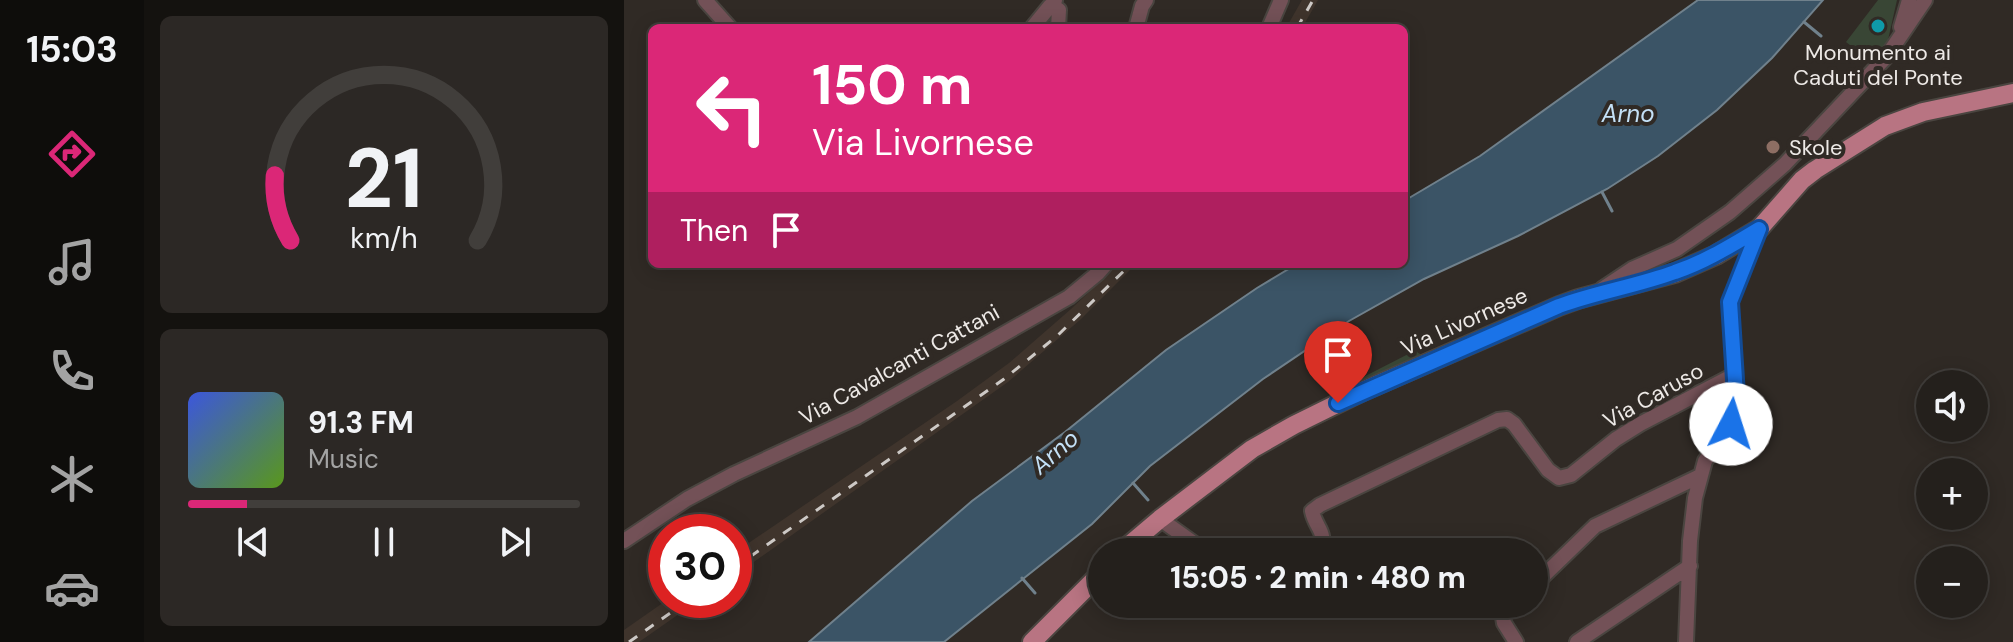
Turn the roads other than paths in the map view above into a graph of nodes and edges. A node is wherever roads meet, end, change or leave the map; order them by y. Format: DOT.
graph roads {
  1 [pos="705,0"];
  2 [pos="1146,0"];
  3 [pos="1281,0"];
  4 [pos="1909,0"];
  5 [pos="1925,0"];
  6 [pos="1054,3"];
  7 [pos="726,24"];
  8 [pos="1035,24"];
  9 [pos="1058,24"];
  10 [pos="1137,24"];
  11 [pos="1271,24"];
  12 [pos="1897,43"];
  13 [pos="2013,93"];
  14 [pos="1759,229"];
  15 [pos="1102,268"];
  16 [pos="1592,296"];
  17 [pos="1734,375"];
  18 [pos="1700,476"];
  19 [pos="1160,519"];
  20 [pos="1138,538"];
  21 [pos="1186,538"];
  22 [pos="1323,538"];
  23 [pos="624,541"];
  24 [pos="1690,566"];
  25 [pos="1548,571"];
  26 [pos="1088,586"];
  27 [pos="1503,618"];
  28 [pos="1032,642"];
  29 [pos="1516,642"];
  30 [pos="1577,642"];
  31 [pos="1686,642"];
  1 -- 7 [label="street"];
  2 -- 10 [label="street"];
  3 -- 11 [label="street"];
  4 -- 12 [label="street"];
  5 -- 12 [label="street"];
  6 -- 8 [label="street"];
  6 -- 9 [label="street"];
  12 -- 16 [label="street"];
  13 -- 14 [label="main road, Via Livornese"];
  14 -- 16 [label="main road, Via Livornese"];
  14 -- 17 [label="street"];
  15 -- 23 [label="street, Via Cavalcanti Cattani"];
  16 -- 19 [label="main road, Via Livornese"];
  17 -- 18 [label="street"];
  17 -- 22 [label="street, Via Caruso"];
  18 -- 24 [label="street"];
  18 -- 25 [label="street"];
  19 -- 20 [label="main road, Via Livornese"];
  19 -- 21 [label="street"];
  24 -- 30 [label="street"];
  24 -- 31 [label="street"];
  26 -- 28 [label="main road"];
  27 -- 29 [label="street"];
}
